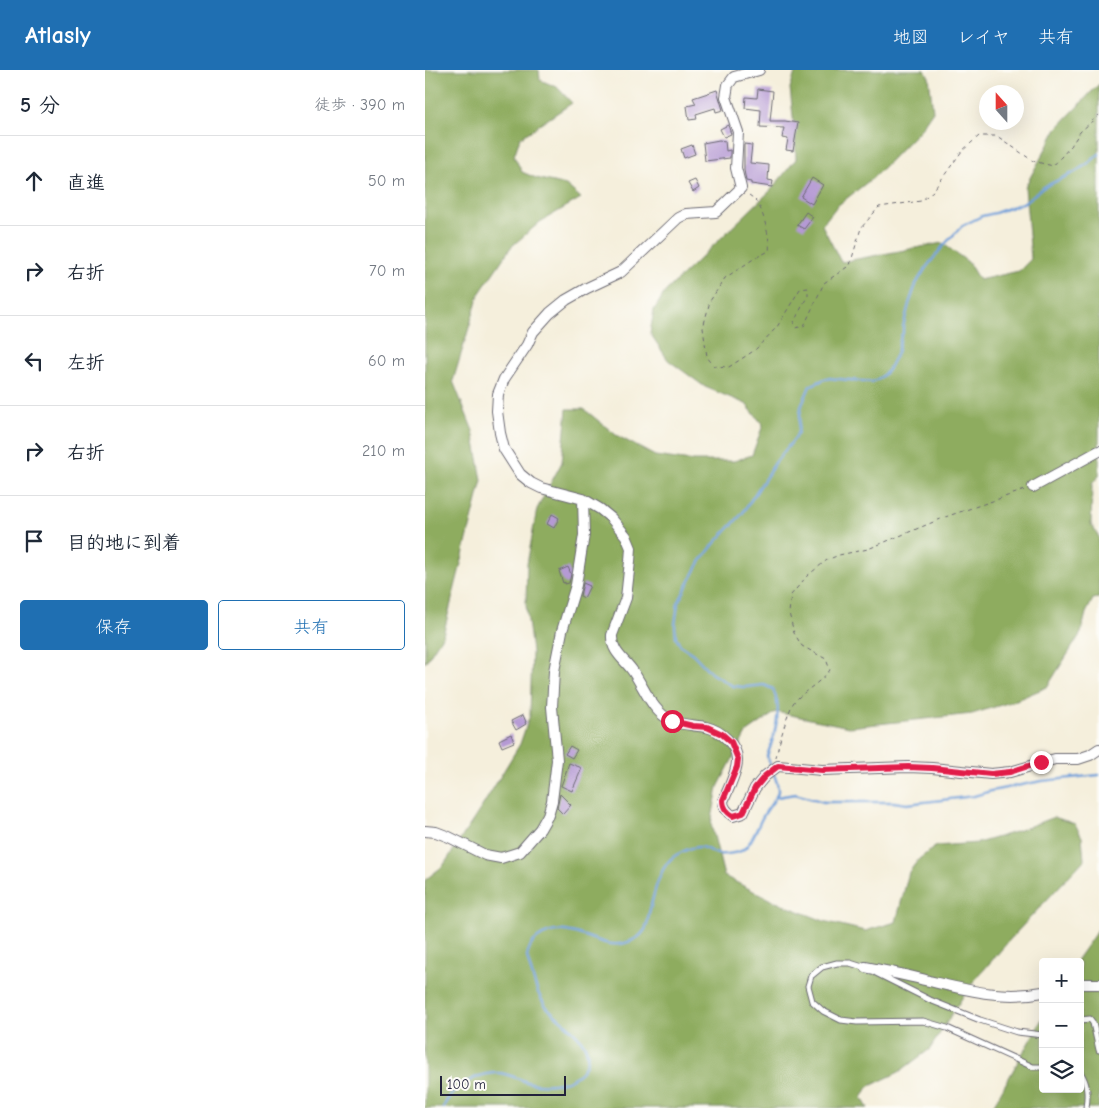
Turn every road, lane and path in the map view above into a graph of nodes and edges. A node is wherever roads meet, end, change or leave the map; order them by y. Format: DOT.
graph roads {
  1 [pos="759,70"];
  2 [pos="1099,115"];
  3 [pos="741,188"];
  4 [pos="1099,451"];
  5 [pos="1033,487"];
  6 [pos="583,499"];
  7 [pos="1099,749"];
  8 [pos="778,766"];
  9 [pos="425,831"];
  10 [pos="865,967"];
  11 [pos="1084,984"];
  12 [pos="1099,984"];
  13 [pos="1039,992"];
  14 [pos="1084,1020"];
  15 [pos="1039,1035"];
  16 [pos="1099,1050"];
  17 [pos="1039,1067"];
  18 [pos="1084,1078"];
  19 [pos="1086,1108"];
  1 -- 3 [label="street"];
  2 -- 3 [label="path"];
  3 -- 6 [label="street"];
  4 -- 5 [label="street"];
  5 -- 8 [label="path"];
  6 -- 8 [label="street"];
  6 -- 9 [label="street"];
  7 -- 8 [label="street"];
  10 -- 13 [label="street"];
  10 -- 15 [label="lane"];
  10 -- 17 [label="lane"];
  11 -- 12 [label="street"];
  14 -- 16 [label="lane"];
  18 -- 19 [label="lane"];
}
